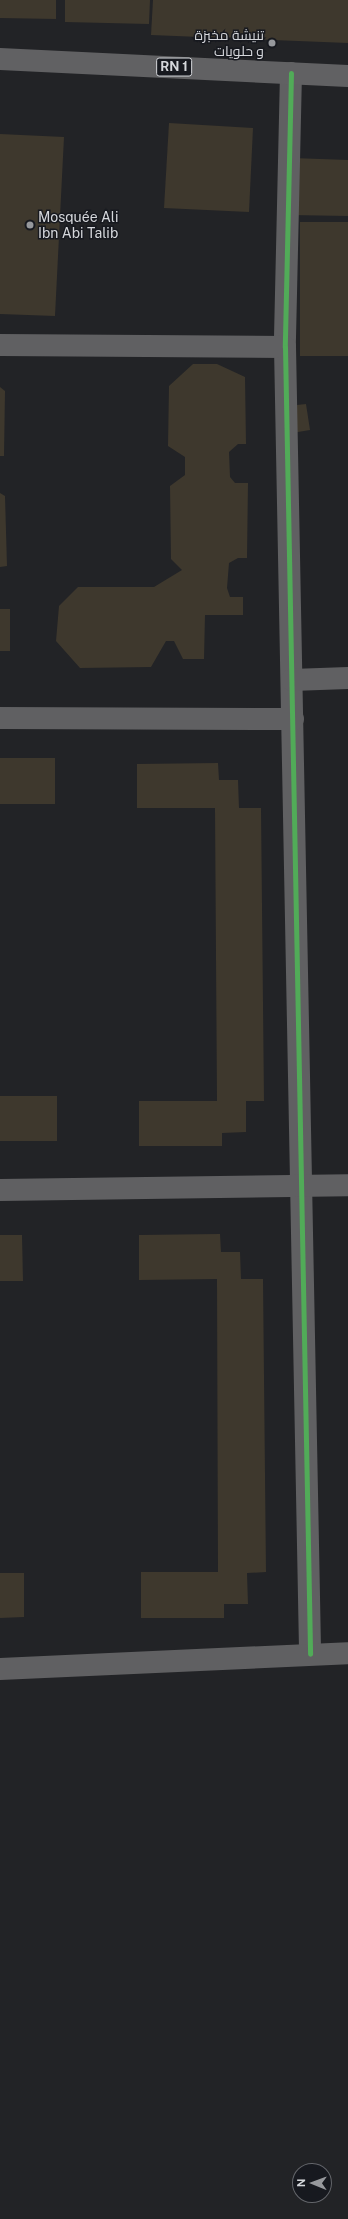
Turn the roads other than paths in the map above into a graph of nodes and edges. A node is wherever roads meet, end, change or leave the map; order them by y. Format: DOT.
graph roads {
  1 [pos="0,59"];
  2 [pos="291,73"];
  3 [pos="348,76"];
  4 [pos="0,345"];
  5 [pos="285,347"];
  6 [pos="348,678"];
  7 [pos="292,680"];
  8 [pos="0,718"];
  9 [pos="293,719"];
  10 [pos="348,1185"];
  11 [pos="303,1186"];
  12 [pos="0,1190"];
  13 [pos="348,1653"];
  14 [pos="310,1654"];
  15 [pos="0,1669"];
  1 -- 2 [label="main road, RN 1"];
  2 -- 3 [label="main road, RN 1"];
  2 -- 5 [label="street"];
  4 -- 5 [label="street"];
  5 -- 7 [label="street"];
  6 -- 7 [label="street"];
  7 -- 9 [label="street"];
  8 -- 9 [label="street"];
  9 -- 11 [label="street"];
  10 -- 11 [label="street"];
  11 -- 12 [label="street"];
  11 -- 14 [label="street"];
  13 -- 14 [label="street"];
  14 -- 15 [label="street"];
}
